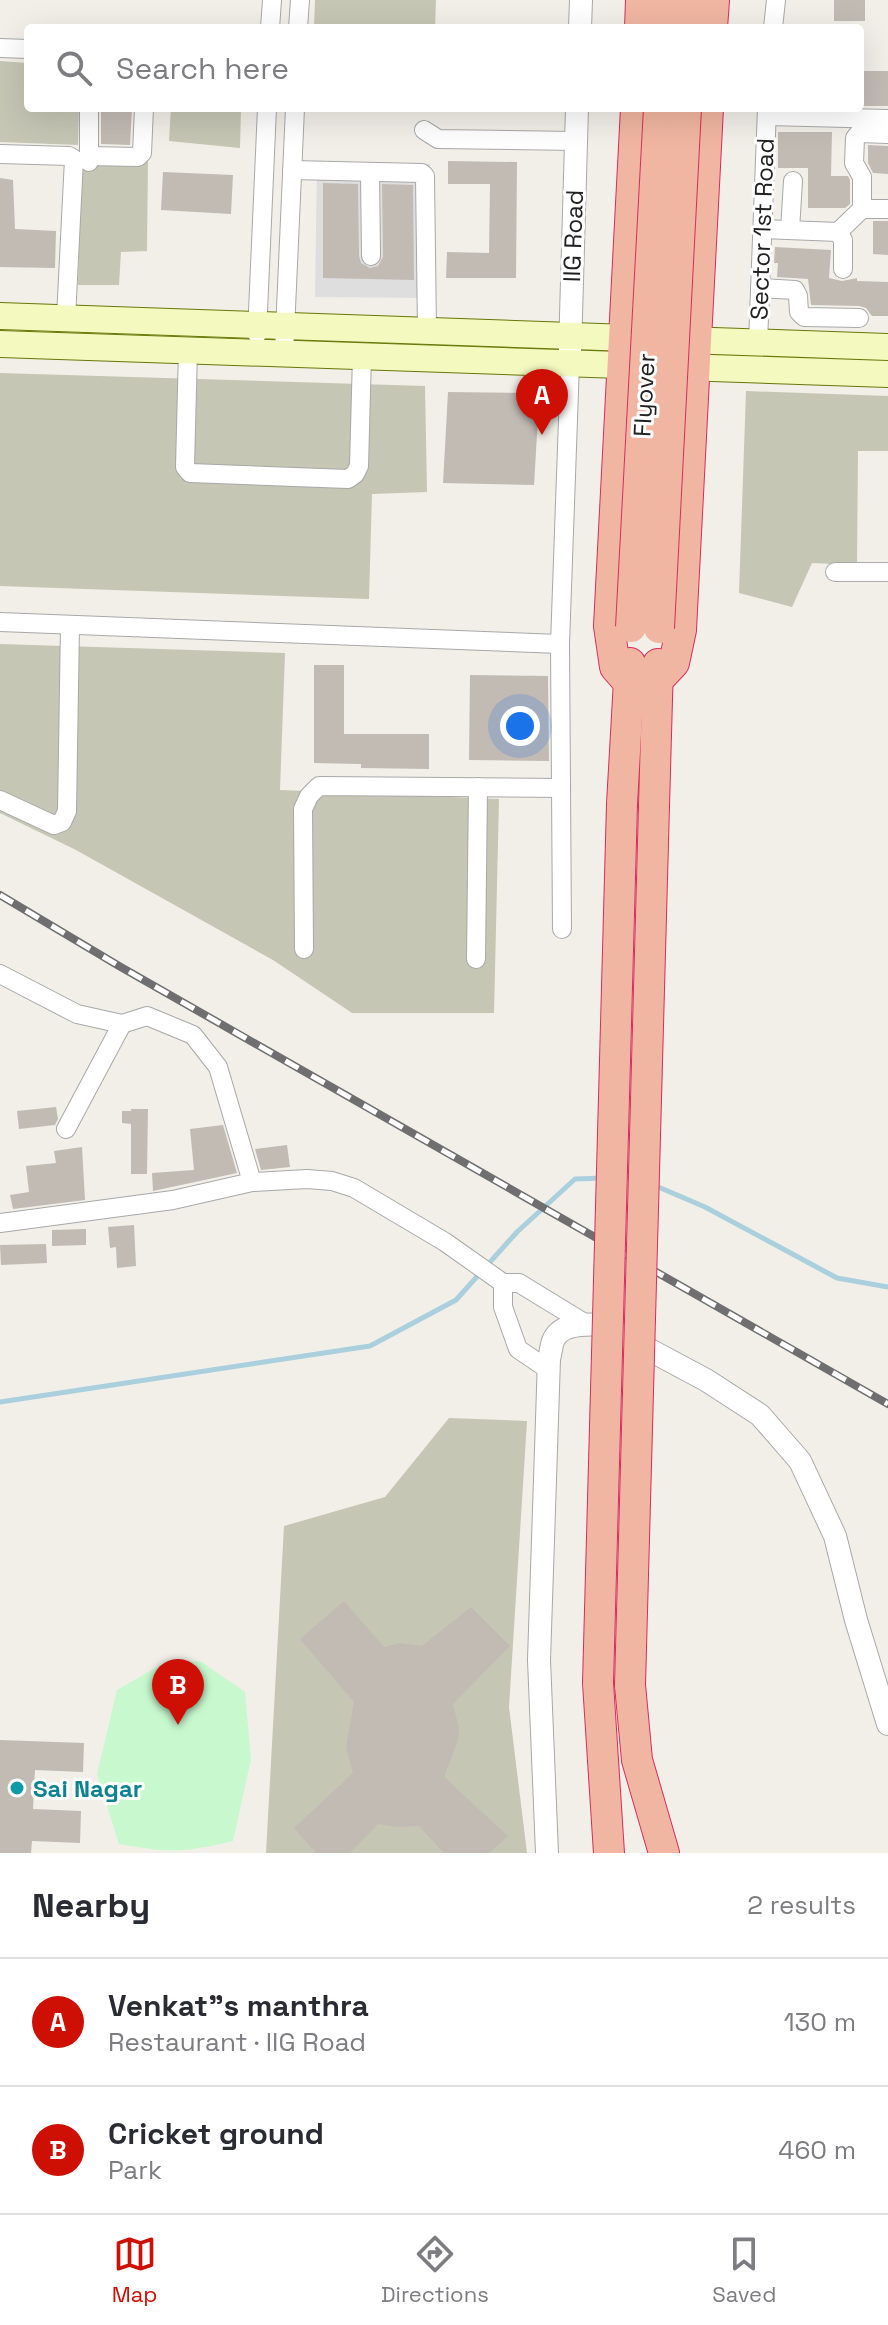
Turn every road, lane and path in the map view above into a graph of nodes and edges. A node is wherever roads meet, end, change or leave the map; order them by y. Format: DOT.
graph roads {
  1 [pos="272,0"];
  2 [pos="300,0"];
  3 [pos="581,0"];
  4 [pos="641,0"];
  5 [pos="665,0"];
  6 [pos="692,0"];
  7 [pos="714,0"];
  8 [pos="776,0"];
  9 [pos="270,24"];
  10 [pos="298,24"];
  11 [pos="580,24"];
  12 [pos="640,24"];
  13 [pos="663,24"];
  14 [pos="691,24"];
  15 [pos="712,24"];
  16 [pos="773,24"];
  17 [pos="0,48"];
  18 [pos="24,49"];
  19 [pos="89,112"];
  20 [pos="144,112"];
  21 [pos="267,112"];
  22 [pos="295,112"];
  23 [pos="577,112"];
  24 [pos="636,112"];
  25 [pos="659,112"];
  26 [pos="686,112"];
  27 [pos="708,112"];
  28 [pos="767,112"];
  29 [pos="888,119"];
  30 [pos="424,130"];
  31 [pos="888,134"];
  32 [pos="576,141"];
  33 [pos="0,154"];
  34 [pos="292,170"];
  35 [pos="370,172"];
  36 [pos="793,181"];
  37 [pos="862,209"];
  38 [pos="888,209"];
  39 [pos="762,229"];
  40 [pos="790,230"];
  41 [pos="838,232"];
  42 [pos="371,256"];
  43 [pos="772,261"];
  44 [pos="843,269"];
  45 [pos="760,288"];
  46 [pos="783,289"];
  47 [pos="0,316"];
  48 [pos="66,318"];
  49 [pos="859,318"];
  50 [pos="257,325"];
  51 [pos="285,326"];
  52 [pos="427,331"];
  53 [pos="571,336"];
  54 [pos="758,343"];
  55 [pos="0,344"];
  56 [pos="888,347"];
  57 [pos="188,350"];
  58 [pos="256,352"];
  59 [pos="623,352"];
  60 [pos="284,353"];
  61 [pos="695,354"];
  62 [pos="362,356"];
  63 [pos="570,363"];
  64 [pos="888,374"];
  65 [pos="835,572"];
  66 [pos="888,572"];
  67 [pos="0,622"];
  68 [pos="70,625"];
  69 [pos="645,628"];
  70 [pos="560,644"];
  71 [pos="643,682"];
  72 [pos="478,787"];
  73 [pos="561,788"];
  74 [pos="0,800"];
  75 [pos="562,929"];
  76 [pos="304,949"];
  77 [pos="476,959"];
  78 [pos="0,974"];
  79 [pos="122,1024"];
  80 [pos="66,1129"];
  81 [pos="252,1182"];
  82 [pos="0,1223"];
  83 [pos="501,1281"];
  84 [pos="586,1324"];
  85 [pos="549,1370"];
  86 [pos="888,1724"];
  87 [pos="547,1853"];
  88 [pos="609,1853"];
  89 [pos="664,1853"];
  1 -- 9 [label="street"];
  2 -- 10 [label="street"];
  3 -- 11 [label="street"];
  4 -- 12 [label="highway"];
  5 -- 13 [label="highway"];
  6 -- 14 [label="highway"];
  7 -- 15 [label="highway"];
  8 -- 16 [label="street"];
  17 -- 18 [label="street"];
  19 -- 20 [label="street"];
  21 -- 50 [label="street"];
  22 -- 34 [label="street"];
  23 -- 32 [label="street, IIG Road"];
  24 -- 59 [label="highway"];
  25 -- 69 [label="highway, Flyover, bridge"];
  26 -- 69 [label="highway, Flyover, bridge"];
  27 -- 61 [label="highway"];
  28 -- 29 [label="street, Sector 1st Road"];
  28 -- 39 [label="street, Sector 1st Road"];
  30 -- 32 [label="street"];
  31 -- 37 [label="street"];
  32 -- 53 [label="street, IIG Road"];
  33 -- 48 [label="street"];
  34 -- 35 [label="street"];
  34 -- 51 [label="street"];
  35 -- 42 [label="street"];
  35 -- 52 [label="street"];
  36 -- 40 [label="street"];
  37 -- 38 [label="street"];
  37 -- 41 [label="street"];
  39 -- 40 [label="street"];
  39 -- 45 [label="street, Sector 1st Road"];
  40 -- 41 [label="street"];
  41 -- 44 [label="street"];
  43 -- 46 [label="street"];
  45 -- 46 [label="street"];
  45 -- 54 [label="street, Sector 1st Road"];
  46 -- 49 [label="street"];
  47 -- 48 [label="main road"];
  48 -- 50 [label="main road"];
  50 -- 51 [label="main road"];
  50 -- 58 [label="street"];
  51 -- 52 [label="main road"];
  51 -- 60 [label="street"];
  52 -- 53 [label="main road"];
  53 -- 59 [label="main road"];
  53 -- 63 [label="street, IIG Road"];
  54 -- 56 [label="main road"];
  54 -- 61 [label="main road"];
  55 -- 57 [label="main road"];
  57 -- 58 [label="main road"];
  57 -- 62 [label="street"];
  58 -- 60 [label="main road"];
  59 -- 61 [label="main road"];
  59 -- 63 [label="main road"];
  59 -- 71 [label="highway"];
  60 -- 62 [label="main road"];
  61 -- 64 [label="main road"];
  61 -- 71 [label="highway"];
  62 -- 63 [label="main road"];
  63 -- 70 [label="street"];
  65 -- 66 [label="street"];
  67 -- 68 [label="street"];
  68 -- 70 [label="street"];
  68 -- 74 [label="street"];
  69 -- 71 [label="highway, Flyover"];
  70 -- 73 [label="street"];
  71 -- 88 [label="highway, bridge"];
  71 -- 89 [label="highway, bridge"];
  72 -- 73 [label="street"];
  72 -- 76 [label="street"];
  72 -- 77 [label="street"];
  73 -- 75 [label="street"];
  78 -- 79 [label="street"];
  79 -- 80 [label="street"];
  79 -- 81 [label="street"];
  81 -- 82 [label="street"];
  81 -- 83 [label="street"];
  83 -- 84 [label="street"];
  83 -- 85 [label="street"];
  84 -- 85 [label="street"];
  84 -- 86 [label="street"];
  85 -- 87 [label="street"];
}
